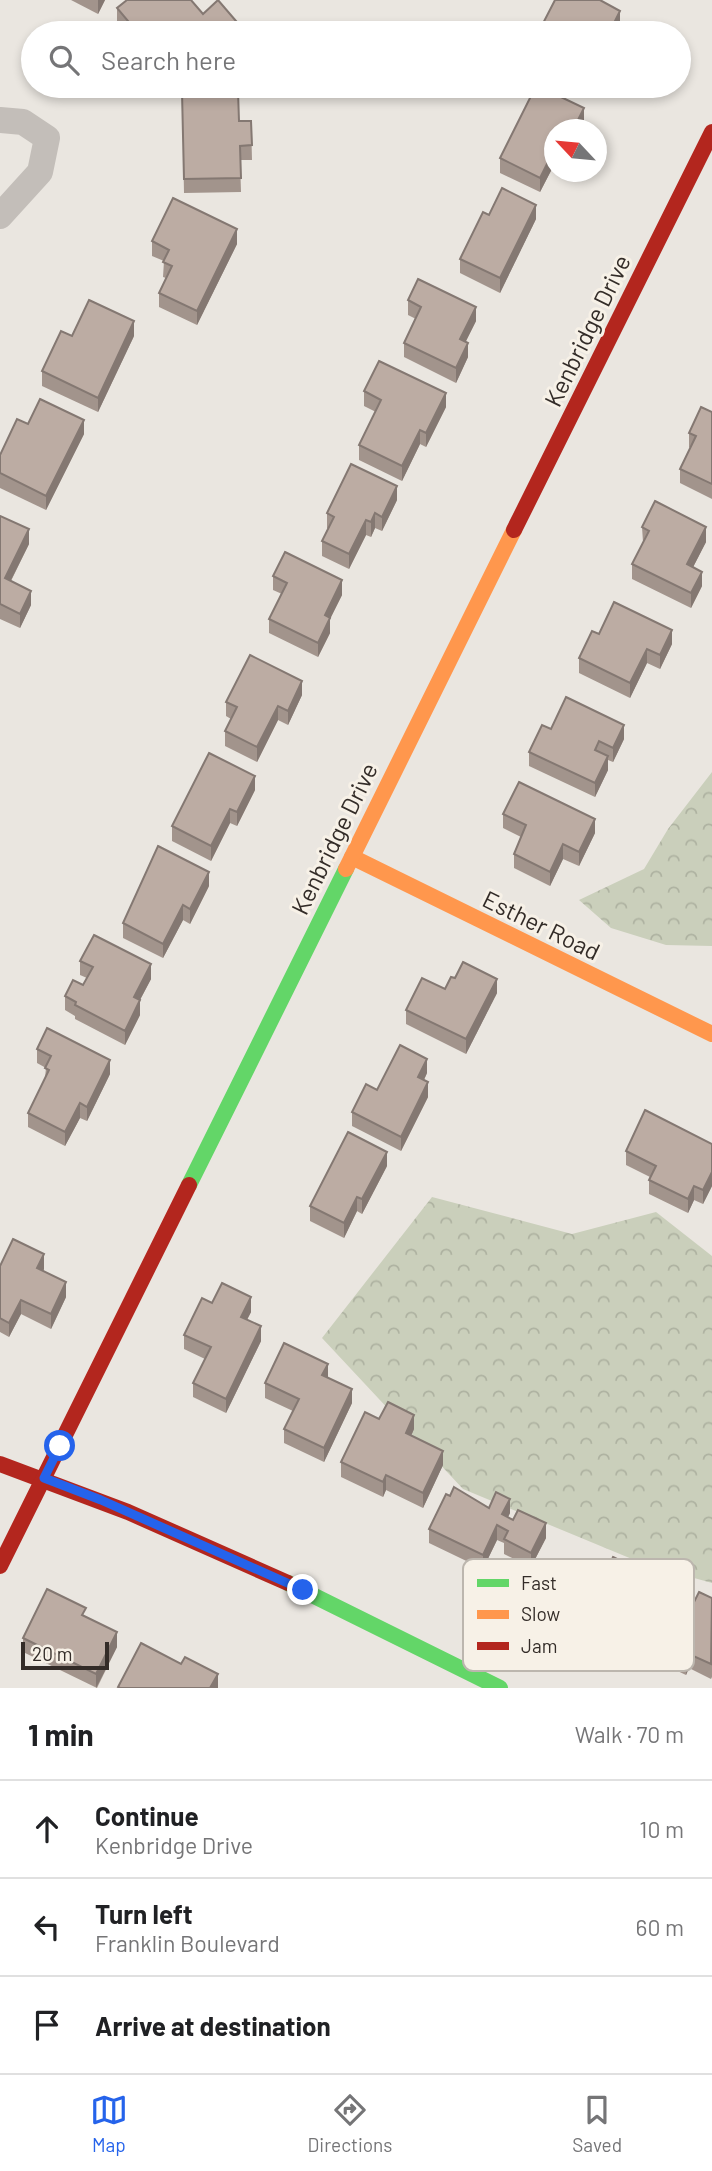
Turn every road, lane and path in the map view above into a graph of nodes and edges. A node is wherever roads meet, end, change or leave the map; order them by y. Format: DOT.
graph roads {
  1 [pos="0,120"];
  2 [pos="712,132"];
  3 [pos="0,216"];
  4 [pos="352,857"];
  5 [pos="712,1034"];
  6 [pos="0,1464"];
  7 [pos="44,1478"];
  8 [pos="0,1566"];
  9 [pos="463,1670"];
  10 [pos="466,1671"];
  11 [pos="500,1688"];
  1 -- 3 [label="street"];
  2 -- 4 [label="street, Kenbridge Drive"];
  4 -- 5 [label="street, Esther Road"];
  4 -- 7 [label="street, Kenbridge Drive"];
  6 -- 7 [label="street"];
  7 -- 8 [label="street, Kenbridge Drive"];
  7 -- 9 [label="street"];
  10 -- 11 [label="street"];
}
